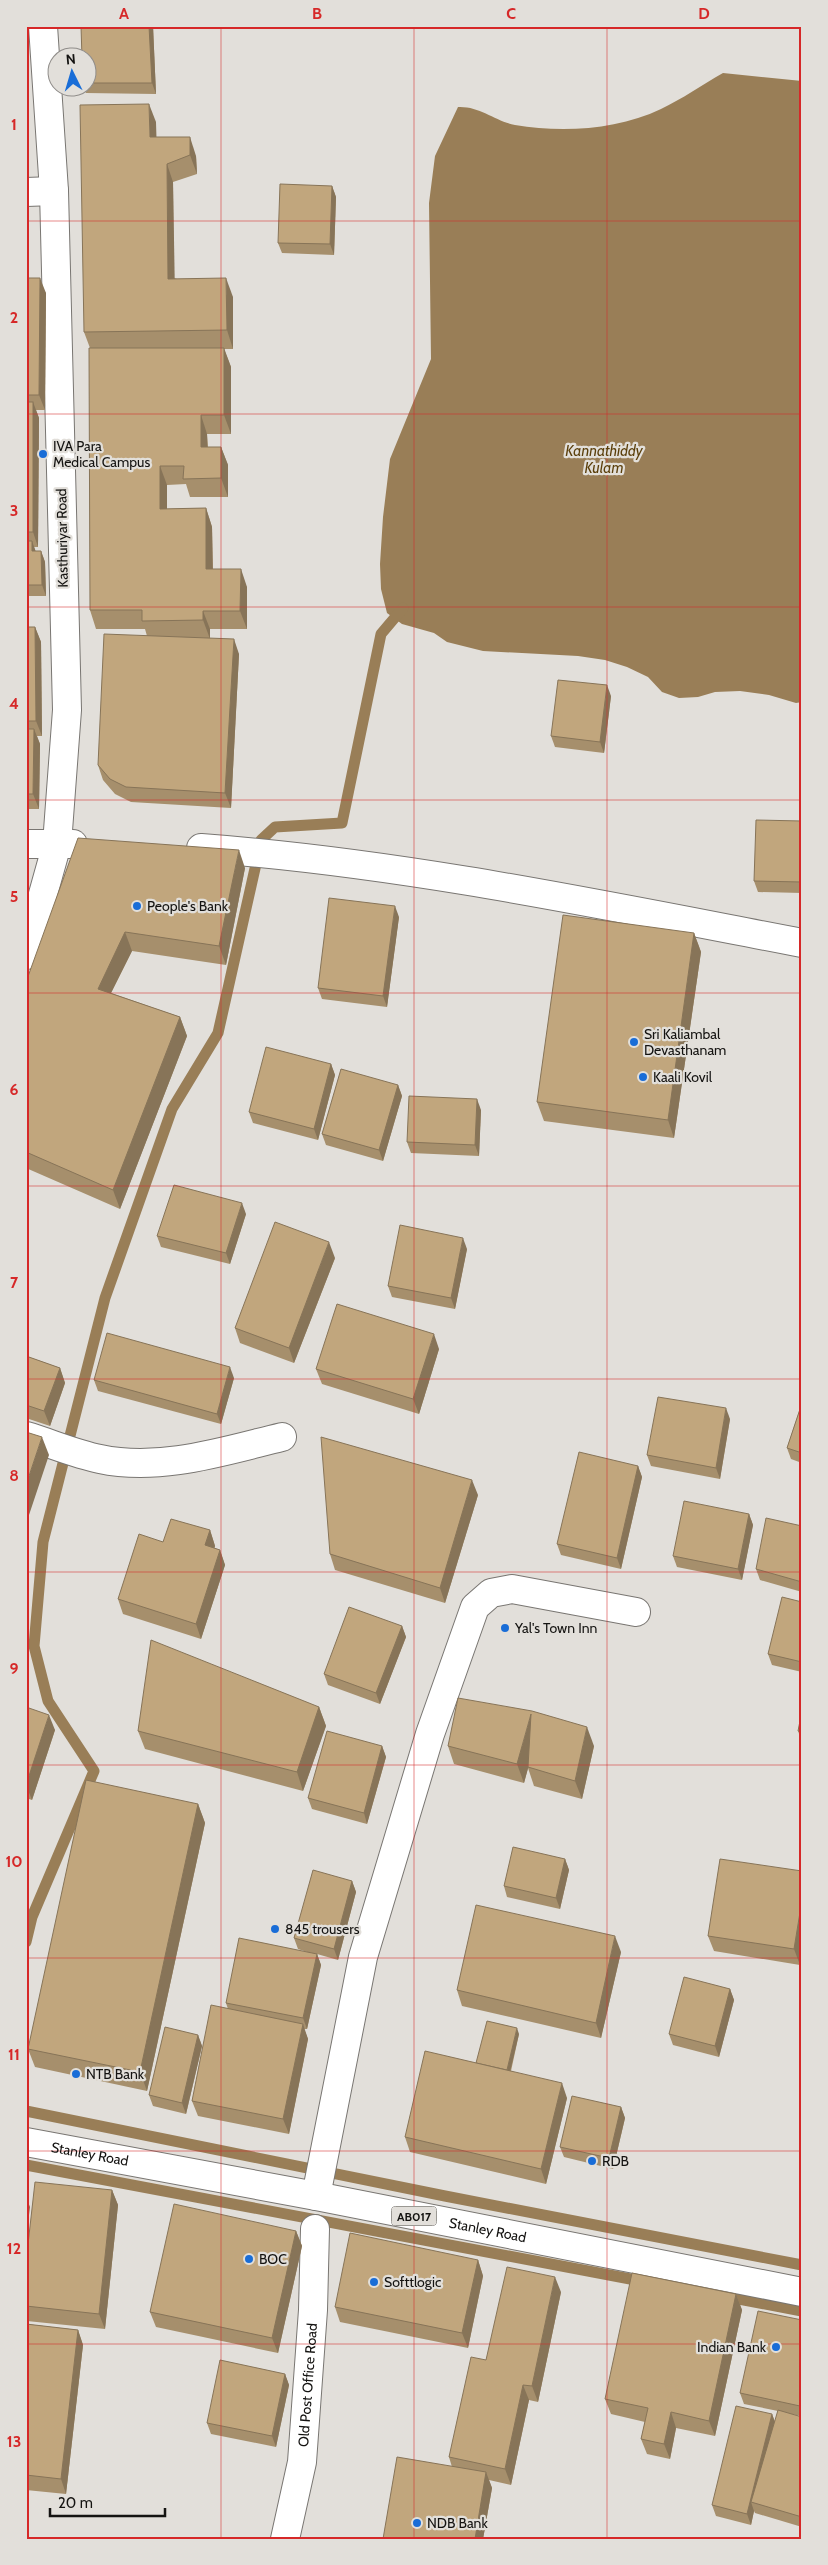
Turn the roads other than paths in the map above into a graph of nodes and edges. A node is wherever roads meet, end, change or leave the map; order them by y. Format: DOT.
graph roads {
  1 [pos="43,26"];
  2 [pos="54,191"];
  3 [pos="26,192"];
  4 [pos="26,844"];
  5 [pos="57,844"];
  6 [pos="102,844"];
  7 [pos="174,846"];
  8 [pos="802,943"];
  9 [pos="26,955"];
  10 [pos="26,1436"];
  11 [pos="282,1437"];
  12 [pos="636,1612"];
  13 [pos="26,2142"];
  14 [pos="316,2196"];
  15 [pos="315,2229"];
  16 [pos="802,2292"];
  17 [pos="285,2539"];
  1 -- 2 [label="street, Kasthuriyar Road"];
  2 -- 3 [label="street"];
  2 -- 5 [label="street, Kasthuriyar Road"];
  4 -- 5 [label="street"];
  5 -- 6 [label="street"];
  5 -- 9 [label="street, Kasthuriyar Road"];
  7 -- 8 [label="street"];
  10 -- 11 [label="street"];
  12 -- 14 [label="street"];
  13 -- 14 [label="street, Stanley Road / AB017"];
  14 -- 16 [label="street, Stanley Road / AB017"];
  15 -- 17 [label="street, Old Post Office Road"];
}
